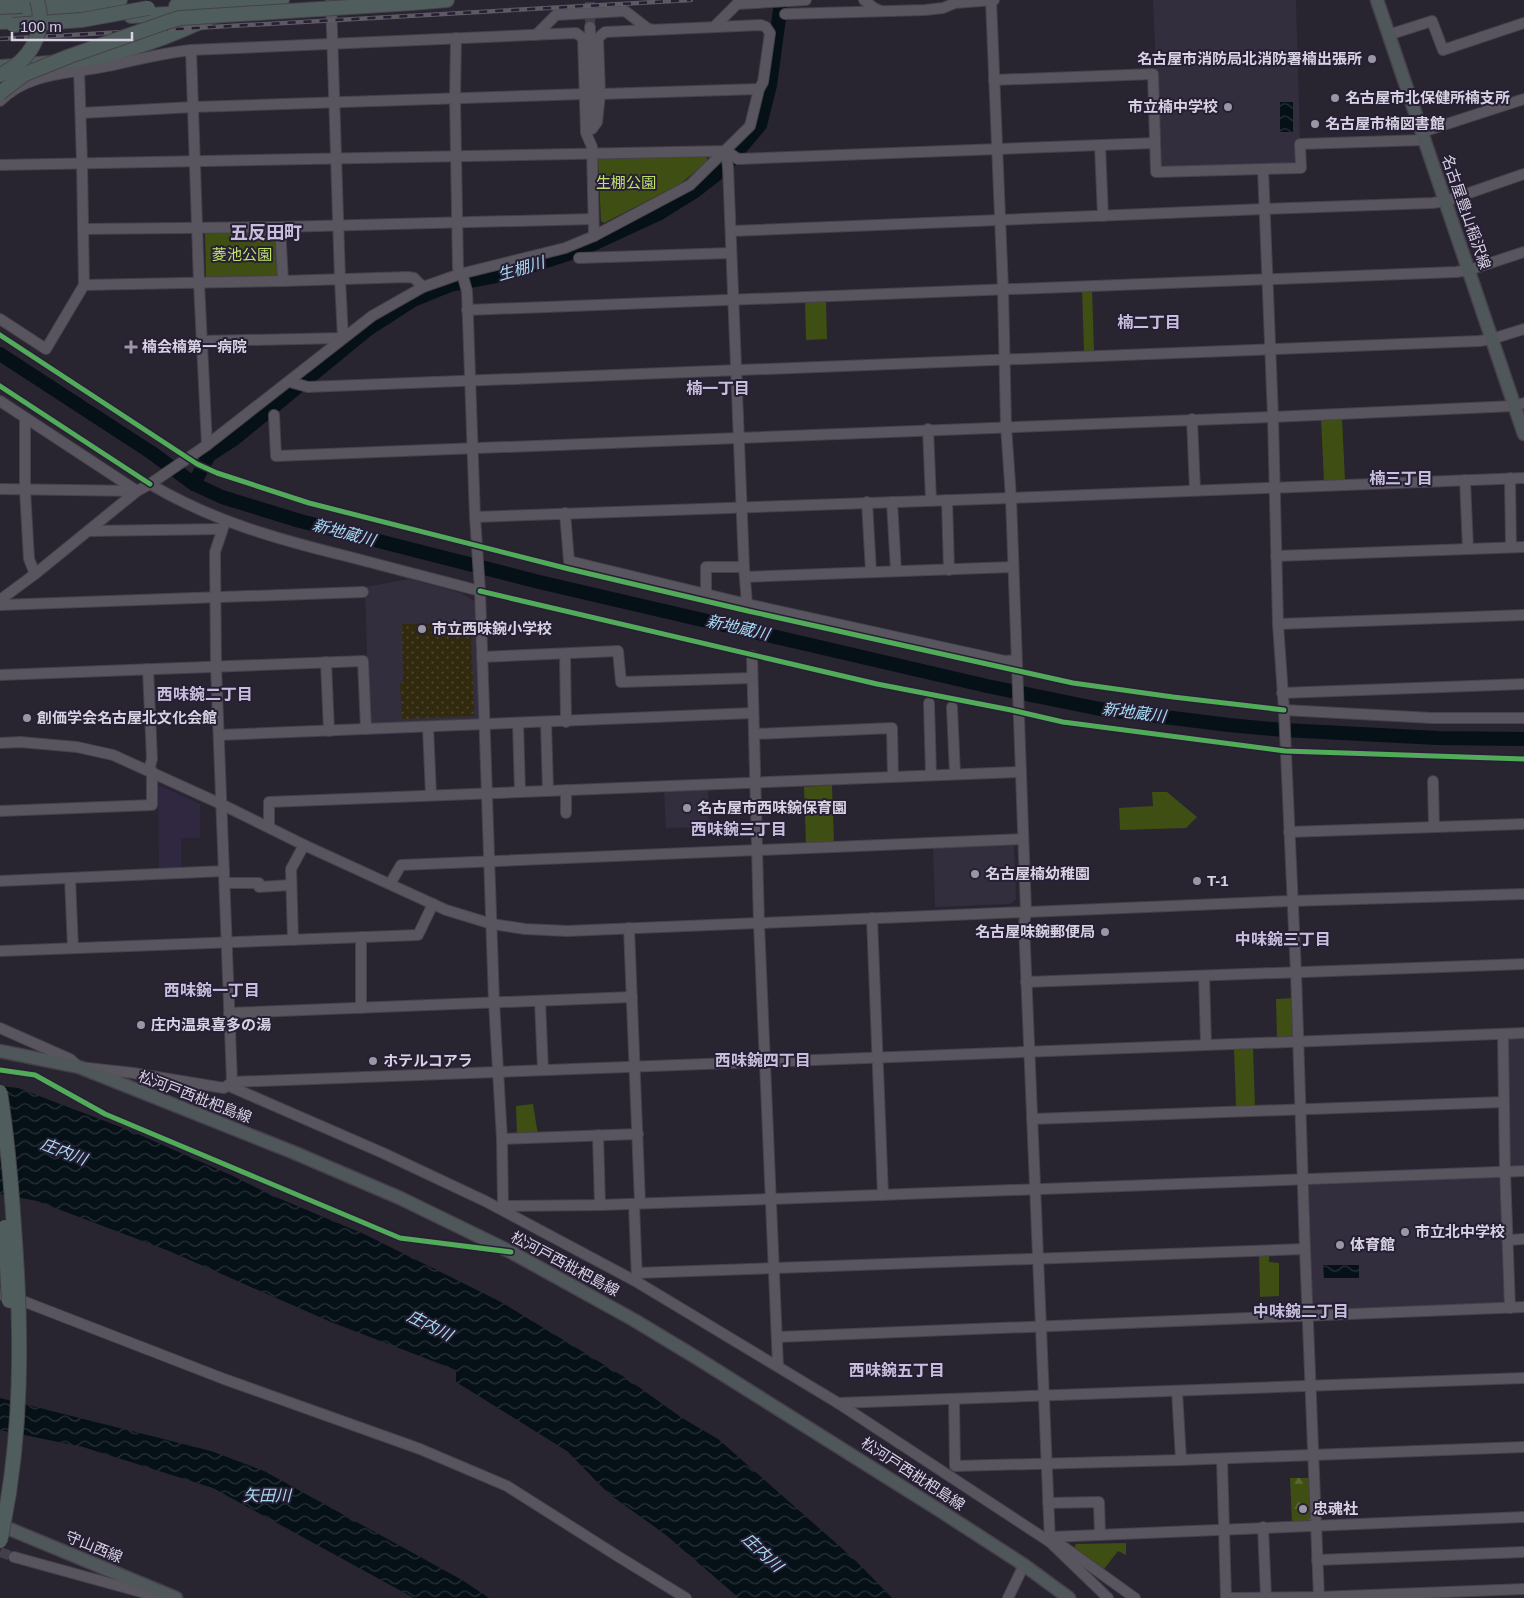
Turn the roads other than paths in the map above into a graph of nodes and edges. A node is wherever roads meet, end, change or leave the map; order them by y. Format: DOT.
graph roads {
  1 [pos="37,0"];
  2 [pos="120,0"];
  3 [pos="282,0"];
  4 [pos="405,0"];
  5 [pos="447,0"];
  6 [pos="806,0"];
  7 [pos="864,0"];
  8 [pos="992,0"];
  9 [pos="1377,0"];
  10 [pos="786,1"];
  11 [pos="331,2"];
  12 [pos="0,7"];
  13 [pos="148,8"];
  14 [pos="222,11"];
  15 [pos="882,12"];
  16 [pos="786,14"];
  17 [pos="0,18"];
  18 [pos="0,22"];
  19 [pos="1524,23"];
  20 [pos="0,26"];
  21 [pos="590,27"];
  22 [pos="714,27"];
  23 [pos="654,30"];
  24 [pos="536,35"];
  25 [pos="1388,35"];
  26 [pos="456,38"];
  27 [pos="332,44"];
  28 [pos="191,50"];
  29 [pos="0,67"];
  30 [pos="79,70"];
  31 [pos="0,75"];
  32 [pos="994,80"];
  33 [pos="759,89"];
  34 [pos="0,93"];
  35 [pos="584,94"];
  36 [pos="600,94"];
  37 [pos="455,99"];
  38 [pos="1524,99"];
  39 [pos="0,101"];
  40 [pos="334,103"];
  41 [pos="193,107"];
  42 [pos="81,113"];
  43 [pos="592,129"];
  44 [pos="1423,136"];
  45 [pos="1155,143"];
  46 [pos="1100,146"];
  47 [pos="997,149"];
  48 [pos="592,150"];
  49 [pos="456,155"];
  50 [pos="729,157"];
  51 [pos="336,158"];
  52 [pos="196,160"];
  53 [pos="82,163"];
  54 [pos="0,165"];
  55 [pos="1263,169"];
  56 [pos="1524,174"];
  57 [pos="1446,201"];
  58 [pos="1264,209"];
  59 [pos="1104,216"];
  60 [pos="593,219"];
  61 [pos="999,220"];
  62 [pos="456,222"];
  63 [pos="338,226"];
  64 [pos="280,227"];
  65 [pos="196,228"];
  66 [pos="83,229"];
  67 [pos="731,231"];
  68 [pos="594,236"];
  69 [pos="1524,252"];
  70 [pos="731,253"];
  71 [pos="579,258"];
  72 [pos="1463,271"];
  73 [pos="340,278"];
  74 [pos="463,279"];
  75 [pos="1268,279"];
  76 [pos="283,281"];
  77 [pos="199,283"];
  78 [pos="84,285"];
  79 [pos="423,287"];
  80 [pos="1003,289"];
  81 [pos="734,300"];
  82 [pos="467,310"];
  83 [pos="0,319"];
  84 [pos="1524,329"];
  85 [pos="344,338"];
  86 [pos="1492,340"];
  87 [pos="202,341"];
  88 [pos="1270,350"];
  89 [pos="1006,359"];
  90 [pos="737,370"];
  91 [pos="470,381"];
  92 [pos="292,382"];
  93 [pos="0,401"];
  94 [pos="1519,404"];
  95 [pos="274,415"];
  96 [pos="1273,417"];
  97 [pos="25,418"];
  98 [pos="1192,419"];
  99 [pos="1006,426"];
  100 [pos="928,429"];
  101 [pos="1524,434"];
  102 [pos="740,438"];
  103 [pos="207,445"];
  104 [pos="473,448"];
  105 [pos="1510,478"];
  106 [pos="1524,478"];
  107 [pos="1465,480"];
  108 [pos="150,484"];
  109 [pos="1274,488"];
  110 [pos="0,489"];
  111 [pos="26,490"];
  112 [pos="1195,490"];
  113 [pos="137,491"];
  114 [pos="1011,498"];
  115 [pos="931,500"];
  116 [pos="947,500"];
  117 [pos="867,502"];
  118 [pos="892,502"];
  119 [pos="743,507"];
  120 [pos="566,513"];
  121 [pos="475,517"];
  122 [pos="224,525"];
  123 [pos="89,530"];
  124 [pos="1511,547"];
  125 [pos="1524,547"];
  126 [pos="1468,549"];
  127 [pos="1276,556"];
  128 [pos="1012,567"];
  129 [pos="949,570"];
  130 [pos="896,571"];
  131 [pos="745,572"];
  132 [pos="870,572"];
  133 [pos="35,574"];
  134 [pos="480,590"];
  135 [pos="364,592"];
  136 [pos="706,594"];
  137 [pos="215,596"];
  138 [pos="0,600"];
  139 [pos="0,604"];
  140 [pos="747,604"];
  141 [pos="1524,614"];
  142 [pos="1278,624"];
  143 [pos="565,654"];
  144 [pos="752,656"];
  145 [pos="482,657"];
  146 [pos="1016,660"];
  147 [pos="326,662"];
  148 [pos="216,666"];
  149 [pos="148,669"];
  150 [pos="0,675"];
  151 [pos="752,678"];
  152 [pos="1524,684"];
  153 [pos="1282,693"];
  154 [pos="929,702"];
  155 [pos="952,707"];
  156 [pos="1284,710"];
  157 [pos="753,713"];
  158 [pos="1524,718"];
  159 [pos="546,722"];
  160 [pos="566,722"];
  161 [pos="518,723"];
  162 [pos="484,725"];
  163 [pos="428,727"];
  164 [pos="366,729"];
  165 [pos="329,731"];
  166 [pos="754,734"];
  167 [pos="218,736"];
  168 [pos="0,743"];
  169 [pos="150,770"];
  170 [pos="1021,772"];
  171 [pos="955,774"];
  172 [pos="931,775"];
  173 [pos="893,777"];
  174 [pos="1432,781"];
  175 [pos="754,783"];
  176 [pos="566,790"];
  177 [pos="548,791"];
  178 [pos="520,792"];
  179 [pos="487,793"];
  180 [pos="431,795"];
  181 [pos="222,804"];
  182 [pos="0,811"];
  183 [pos="566,812"];
  184 [pos="1524,824"];
  185 [pos="269,827"];
  186 [pos="1434,827"];
  187 [pos="1289,832"];
  188 [pos="1023,839"];
  189 [pos="304,844"];
  190 [pos="757,852"];
  191 [pos="489,862"];
  192 [pos="224,872"];
  193 [pos="70,878"];
  194 [pos="0,881"];
  195 [pos="224,883"];
  196 [pos="390,884"];
  197 [pos="291,885"];
  198 [pos="1524,894"];
  199 [pos="433,904"];
  200 [pos="1292,905"];
  201 [pos="1026,912"];
  202 [pos="872,918"];
  203 [pos="492,924"];
  204 [pos="759,924"];
  205 [pos="629,928"];
  206 [pos="360,937"];
  207 [pos="293,940"];
  208 [pos="227,943"];
  209 [pos="74,948"];
  210 [pos="0,951"];
  211 [pos="1524,964"];
  212 [pos="1296,973"];
  213 [pos="1204,976"];
  214 [pos="1026,982"];
  215 [pos="632,997"];
  216 [pos="540,1001"];
  217 [pos="494,1002"];
  218 [pos="361,1008"];
  219 [pos="229,1013"];
  220 [pos="0,1028"];
  221 [pos="1524,1033"];
  222 [pos="1503,1034"];
  223 [pos="1298,1040"];
  224 [pos="1206,1044"];
  225 [pos="0,1051"];
  226 [pos="1029,1052"];
  227 [pos="878,1058"];
  228 [pos="764,1062"];
  229 [pos="635,1067"];
  230 [pos="79,1068"];
  231 [pos="543,1070"];
  232 [pos="499,1072"];
  233 [pos="231,1084"];
  234 [pos="0,1092"];
  235 [pos="1504,1102"];
  236 [pos="1300,1110"];
  237 [pos="1032,1119"];
  238 [pos="638,1134"];
  239 [pos="598,1135"];
  240 [pos="502,1139"];
  241 [pos="0,1169"];
  242 [pos="1505,1171"];
  243 [pos="1524,1171"];
  244 [pos="1302,1180"];
  245 [pos="1035,1189"];
  246 [pos="883,1195"];
  247 [pos="772,1199"];
  248 [pos="637,1203"];
  249 [pos="600,1205"];
  250 [pos="503,1208"];
  251 [pos="1524,1239"];
  252 [pos="1509,1240"];
  253 [pos="1305,1248"];
  254 [pos="1038,1258"];
  255 [pos="774,1268"];
  256 [pos="637,1278"];
  257 [pos="0,1294"];
  258 [pos="1524,1307"];
  259 [pos="1510,1308"];
  260 [pos="1308,1317"];
  261 [pos="1040,1327"];
  262 [pos="777,1337"];
  263 [pos="778,1366"];
  264 [pos="1524,1378"];
  265 [pos="1311,1385"];
  266 [pos="1177,1390"];
  267 [pos="1044,1395"];
  268 [pos="954,1399"];
  269 [pos="838,1403"];
  270 [pos="1524,1447"];
  271 [pos="1313,1455"];
  272 [pos="1222,1459"];
  273 [pos="1181,1460"];
  274 [pos="1047,1463"];
  275 [pos="1048,1502"];
  276 [pos="1524,1517"];
  277 [pos="0,1518"];
  278 [pos="1316,1525"];
  279 [pos="0,1526"];
  280 [pos="1263,1528"];
  281 [pos="1223,1530"];
  282 [pos="1100,1535"];
  283 [pos="0,1540"];
  284 [pos="1050,1540"];
  285 [pos="1524,1552"];
  286 [pos="14,1557"];
  287 [pos="1317,1560"];
  288 [pos="1024,1565"];
  289 [pos="1524,1589"];
  290 [pos="1266,1597"];
  291 [pos="1319,1597"];
  292 [pos="163,1598"];
  293 [pos="176,1598"];
  294 [pos="686,1598"];
  295 [pos="1008,1598"];
  296 [pos="1069,1598"];
  297 [pos="1108,1598"];
  298 [pos="1134,1598"];
  299 [pos="1226,1598"];
  300 [pos="1232,1598"];
  1 -- 31 [label="highway, bridge"];
  2 -- 12 [label="highway"];
  3 -- 13 [label="highway"];
  4 -- 11 [label="highway"];
  5 -- 34 [label="highway, bridge"];
  6 -- 10 [label="street"];
  7 -- 15 [label="street"];
  8 -- 15 [label="street"];
  8 -- 32 [label="street"];
  9 -- 25 [label="main road, 名古屋豊山稲沢線"];
  10 -- 22 [label="street"];
  11 -- 14 [label="highway"];
  11 -- 27 [label="street"];
  13 -- 17 [label="highway, bridge"];
  13 -- 20 [label="highway, bridge"];
  14 -- 18 [label="highway"];
  14 -- 29 [label="highway"];
  15 -- 16 [label="street"];
  19 -- 25 [label="street"];
  21 -- 43 [label="street"];
  22 -- 23 [label="street"];
  22 -- 33 [label="street"];
  23 -- 24 [label="street"];
  23 -- 36 [label="street"];
  24 -- 26 [label="street"];
  24 -- 35 [label="street"];
  25 -- 44 [label="main road, 名古屋豊山稲沢線"];
  26 -- 27 [label="street"];
  26 -- 37 [label="street"];
  27 -- 28 [label="street"];
  27 -- 40 [label="street"];
  28 -- 30 [label="street"];
  28 -- 41 [label="street"];
  30 -- 39 [label="street"];
  30 -- 42 [label="street"];
  32 -- 45 [label="street"];
  32 -- 47 [label="street"];
  33 -- 36 [label="street"];
  33 -- 50 [label="street"];
  35 -- 37 [label="street"];
  35 -- 48 [label="street"];
  36 -- 43 [label="street"];
  37 -- 40 [label="street"];
  37 -- 49 [label="street"];
  38 -- 44 [label="street"];
  40 -- 41 [label="street"];
  40 -- 51 [label="street"];
  41 -- 42 [label="street"];
  41 -- 52 [label="street"];
  42 -- 53 [label="street"];
  43 -- 48 [label="street"];
  44 -- 55 [label="street"];
  44 -- 57 [label="main road, 名古屋豊山稲沢線"];
  45 -- 46 [label="street"];
  45 -- 55 [label="street"];
  46 -- 47 [label="street"];
  46 -- 59 [label="street"];
  47 -- 50 [label="street"];
  47 -- 61 [label="street"];
  48 -- 49 [label="street"];
  48 -- 50 [label="street"];
  48 -- 60 [label="street"];
  49 -- 51 [label="street"];
  49 -- 62 [label="street"];
  50 -- 67 [label="street"];
  50 -- 68 [label="street"];
  51 -- 52 [label="street"];
  51 -- 63 [label="street"];
  52 -- 53 [label="street"];
  52 -- 65 [label="street"];
  53 -- 54 [label="street"];
  53 -- 66 [label="street"];
  55 -- 58 [label="street"];
  56 -- 57 [label="street"];
  57 -- 58 [label="street"];
  57 -- 72 [label="main road, 名古屋豊山稲沢線"];
  58 -- 59 [label="street"];
  58 -- 75 [label="street"];
  59 -- 61 [label="street"];
  60 -- 62 [label="street"];
  60 -- 68 [label="street"];
  61 -- 67 [label="street"];
  61 -- 80 [label="street"];
  62 -- 63 [label="street"];
  62 -- 74 [label="street"];
  63 -- 64 [label="street"];
  63 -- 73 [label="street"];
  64 -- 65 [label="street"];
  64 -- 76 [label="street"];
  65 -- 66 [label="street"];
  65 -- 77 [label="street"];
  66 -- 78 [label="street"];
  67 -- 70 [label="street"];
  68 -- 74 [label="street"];
  69 -- 72 [label="street"];
  70 -- 71 [label="street"];
  70 -- 81 [label="street"];
  72 -- 75 [label="street"];
  72 -- 86 [label="main road, 名古屋豊山稲沢線"];
  73 -- 76 [label="street"];
  73 -- 79 [label="street"];
  73 -- 85 [label="street"];
  74 -- 79 [label="street"];
  74 -- 82 [label="street"];
  75 -- 80 [label="street"];
  75 -- 88 [label="street"];
  76 -- 77 [label="street"];
  77 -- 78 [label="street"];
  77 -- 87 [label="street"];
  78 -- 83 [label="street"];
  79 -- 85 [label="street"];
  80 -- 81 [label="street"];
  80 -- 89 [label="street"];
  81 -- 82 [label="street"];
  81 -- 90 [label="street"];
  82 -- 91 [label="street"];
  84 -- 86 [label="street"];
  85 -- 87 [label="street"];
  85 -- 92 [label="street"];
  86 -- 88 [label="street"];
  86 -- 94 [label="main road, 名古屋豊山稲沢線"];
  87 -- 103 [label="street"];
  88 -- 89 [label="street"];
  88 -- 96 [label="street"];
  89 -- 90 [label="street"];
  89 -- 99 [label="street"];
  90 -- 91 [label="street"];
  90 -- 102 [label="street"];
  91 -- 92 [label="street"];
  91 -- 104 [label="street"];
  92 -- 103 [label="street"];
  93 -- 97 [label="street"];
  94 -- 96 [label="street"];
  94 -- 101 [label="main road, 名古屋豊山稲沢線"];
  95 -- 104 [label="street"];
  96 -- 98 [label="street"];
  96 -- 109 [label="street"];
  97 -- 111 [label="street"];
  97 -- 113 [label="street"];
  98 -- 99 [label="street"];
  98 -- 112 [label="street"];
  99 -- 100 [label="street"];
  99 -- 114 [label="street"];
  100 -- 102 [label="street"];
  100 -- 115 [label="street"];
  102 -- 104 [label="street"];
  102 -- 119 [label="street"];
  103 -- 108 [label="street"];
  104 -- 121 [label="street"];
  105 -- 106 [label="street"];
  105 -- 107 [label="street"];
  105 -- 124 [label="street"];
  107 -- 109 [label="street"];
  107 -- 126 [label="street"];
  108 -- 113 [label="street"];
  108 -- 122 [label="street"];
  109 -- 112 [label="street"];
  109 -- 127 [label="street"];
  110 -- 111 [label="street"];
  111 -- 113 [label="street"];
  111 -- 133 [label="street"];
  112 -- 114 [label="street"];
  113 -- 123 [label="street"];
  114 -- 116 [label="street"];
  114 -- 128 [label="street"];
  115 -- 116 [label="street"];
  115 -- 118 [label="street"];
  116 -- 129 [label="street"];
  117 -- 118 [label="street"];
  117 -- 119 [label="street"];
  117 -- 132 [label="street"];
  118 -- 130 [label="street"];
  119 -- 120 [label="street"];
  119 -- 131 [label="street"];
  120 -- 121 [label="street"];
  120 -- 136 [label="street"];
  121 -- 134 [label="street"];
  122 -- 123 [label="street"];
  122 -- 134 [label="street"];
  122 -- 137 [label="street"];
  123 -- 133 [label="street"];
  124 -- 125 [label="street"];
  124 -- 126 [label="street"];
  126 -- 127 [label="street"];
  127 -- 142 [label="street"];
  128 -- 129 [label="street"];
  128 -- 146 [label="street"];
  129 -- 130 [label="street"];
  130 -- 132 [label="street"];
  131 -- 132 [label="street"];
  131 -- 136 [label="street"];
  131 -- 140 [label="street"];
  133 -- 138 [label="street"];
  134 -- 145 [label="street"];
  135 -- 137 [label="street"];
  136 -- 140 [label="street"];
  137 -- 139 [label="street"];
  137 -- 148 [label="street"];
  140 -- 146 [label="street"];
  141 -- 142 [label="street"];
  142 -- 153 [label="street"];
  143 -- 145 [label="street"];
  143 -- 151 [label="street"];
  143 -- 160 [label="street"];
  144 -- 151 [label="street"];
  145 -- 162 [label="street"];
  146 -- 170 [label="street"];
  147 -- 148 [label="street"];
  147 -- 164 [label="street"];
  147 -- 165 [label="street"];
  148 -- 149 [label="street"];
  148 -- 167 [label="street"];
  149 -- 150 [label="street"];
  149 -- 169 [label="street"];
  151 -- 157 [label="street"];
  152 -- 153 [label="street"];
  153 -- 156 [label="street"];
  154 -- 172 [label="street"];
  155 -- 171 [label="street"];
  156 -- 158 [label="street"];
  156 -- 187 [label="street"];
  157 -- 160 [label="street"];
  157 -- 166 [label="street"];
  159 -- 160 [label="street"];
  159 -- 161 [label="street"];
  159 -- 177 [label="street"];
  161 -- 162 [label="street"];
  161 -- 178 [label="street"];
  162 -- 163 [label="street"];
  162 -- 179 [label="street"];
  163 -- 164 [label="street"];
  163 -- 180 [label="street"];
  164 -- 165 [label="street"];
  165 -- 167 [label="street"];
  166 -- 173 [label="street"];
  166 -- 175 [label="street"];
  167 -- 181 [label="street"];
  168 -- 169 [label="street"];
  169 -- 181 [label="street"];
  169 -- 182 [label="street"];
  170 -- 171 [label="street"];
  170 -- 188 [label="street"];
  171 -- 172 [label="street"];
  172 -- 173 [label="street"];
  173 -- 175 [label="street"];
  174 -- 186 [label="street"];
  175 -- 176 [label="street"];
  175 -- 190 [label="street"];
  176 -- 177 [label="street"];
  176 -- 183 [label="street"];
  177 -- 178 [label="street"];
  178 -- 179 [label="street"];
  179 -- 180 [label="street"];
  179 -- 191 [label="street"];
  180 -- 185 [label="street"];
  181 -- 185 [label="street"];
  181 -- 192 [label="street"];
  184 -- 186 [label="street"];
  185 -- 189 [label="street"];
  186 -- 187 [label="street"];
  187 -- 200 [label="street"];
  188 -- 190 [label="street"];
  188 -- 201 [label="street"];
  189 -- 196 [label="street"];
  189 -- 197 [label="street"];
  190 -- 191 [label="street"];
  190 -- 204 [label="street"];
  191 -- 196 [label="street"];
  191 -- 203 [label="street"];
  192 -- 193 [label="street"];
  192 -- 195 [label="street"];
  193 -- 194 [label="street"];
  193 -- 209 [label="street"];
  195 -- 197 [label="street"];
  195 -- 208 [label="street"];
  196 -- 199 [label="street"];
  197 -- 207 [label="street"];
  198 -- 200 [label="street"];
  199 -- 203 [label="street"];
  199 -- 206 [label="street"];
  200 -- 201 [label="street"];
  200 -- 212 [label="street"];
  201 -- 202 [label="street"];
  201 -- 214 [label="street"];
  202 -- 204 [label="street"];
  202 -- 227 [label="street"];
  203 -- 205 [label="street"];
  203 -- 217 [label="street"];
  204 -- 205 [label="street"];
  204 -- 228 [label="street"];
  205 -- 215 [label="street"];
  206 -- 207 [label="street"];
  206 -- 218 [label="street"];
  207 -- 208 [label="street"];
  208 -- 209 [label="street"];
  208 -- 219 [label="street"];
  209 -- 210 [label="street"];
  211 -- 212 [label="street"];
  212 -- 213 [label="street"];
  212 -- 223 [label="street"];
  213 -- 214 [label="street"];
  213 -- 224 [label="street"];
  214 -- 226 [label="street"];
  215 -- 216 [label="street"];
  215 -- 229 [label="street"];
  216 -- 217 [label="street"];
  216 -- 231 [label="street"];
  217 -- 218 [label="street"];
  217 -- 232 [label="street"];
  218 -- 219 [label="street"];
  219 -- 233 [label="street"];
  220 -- 230 [label="street"];
  221 -- 222 [label="street"];
  222 -- 223 [label="street"];
  222 -- 235 [label="street"];
  223 -- 224 [label="street"];
  223 -- 236 [label="street"];
  224 -- 226 [label="street"];
  225 -- 230 [label="main road, 松河戸西枇杷島線"];
  226 -- 227 [label="street"];
  226 -- 237 [label="street"];
  227 -- 228 [label="street"];
  227 -- 246 [label="street"];
  228 -- 229 [label="street"];
  228 -- 247 [label="street"];
  229 -- 231 [label="street"];
  229 -- 238 [label="street"];
  230 -- 233 [label="street"];
  230 -- 288 [label="main road, 松河戸西枇杷島線"];
  231 -- 232 [label="street"];
  232 -- 233 [label="street"];
  232 -- 240 [label="street"];
  233 -- 250 [label="street"];
  234 -- 283 [label="highway, bridge"];
  235 -- 236 [label="street"];
  235 -- 242 [label="street"];
  236 -- 237 [label="street"];
  236 -- 244 [label="street"];
  237 -- 245 [label="street"];
  238 -- 239 [label="street"];
  238 -- 248 [label="street"];
  239 -- 240 [label="street"];
  239 -- 249 [label="street"];
  240 -- 250 [label="street"];
  241 -- 277 [label="highway, bridge"];
  242 -- 243 [label="street"];
  242 -- 244 [label="street"];
  242 -- 252 [label="street"];
  244 -- 245 [label="street"];
  244 -- 253 [label="street"];
  245 -- 246 [label="street"];
  245 -- 254 [label="street"];
  246 -- 247 [label="street"];
  247 -- 248 [label="street"];
  247 -- 255 [label="street"];
  248 -- 249 [label="street"];
  248 -- 256 [label="street"];
  249 -- 250 [label="street"];
  250 -- 256 [label="street"];
  251 -- 252 [label="street"];
  252 -- 259 [label="street"];
  253 -- 254 [label="street"];
  253 -- 260 [label="street"];
  254 -- 255 [label="street"];
  254 -- 261 [label="street"];
  255 -- 256 [label="street"];
  255 -- 262 [label="street"];
  256 -- 263 [label="street"];
  257 -- 294 [label="street"];
  258 -- 259 [label="street"];
  259 -- 260 [label="street"];
  260 -- 261 [label="street"];
  260 -- 265 [label="street"];
  261 -- 262 [label="street"];
  261 -- 267 [label="street"];
  262 -- 263 [label="street"];
  263 -- 269 [label="street"];
  264 -- 265 [label="street"];
  265 -- 266 [label="street"];
  265 -- 271 [label="street"];
  266 -- 267 [label="street"];
  266 -- 273 [label="street"];
  267 -- 268 [label="street"];
  267 -- 274 [label="street"];
  268 -- 269 [label="street"];
  268 -- 274 [label="street"];
  269 -- 284 [label="street"];
  270 -- 271 [label="street"];
  271 -- 272 [label="street"];
  271 -- 278 [label="street"];
  272 -- 273 [label="street"];
  272 -- 281 [label="street"];
  273 -- 274 [label="street"];
  274 -- 275 [label="street"];
  275 -- 282 [label="street"];
  275 -- 284 [label="street"];
  276 -- 278 [label="street"];
  278 -- 280 [label="street"];
  278 -- 287 [label="street"];
  279 -- 293 [label="main road, 守山西線"];
  280 -- 281 [label="street"];
  280 -- 290 [label="street"];
  281 -- 282 [label="street"];
  281 -- 299 [label="street"];
  282 -- 284 [label="street"];
  284 -- 297 [label="street"];
  284 -- 298 [label="street"];
  285 -- 287 [label="street"];
  286 -- 292 [label="street"];
  287 -- 291 [label="street"];
  288 -- 295 [label="street"];
  288 -- 296 [label="main road, 松河戸西枇杷島線"];
  289 -- 291 [label="street"];
  290 -- 291 [label="street"];
  290 -- 300 [label="street"];
}
